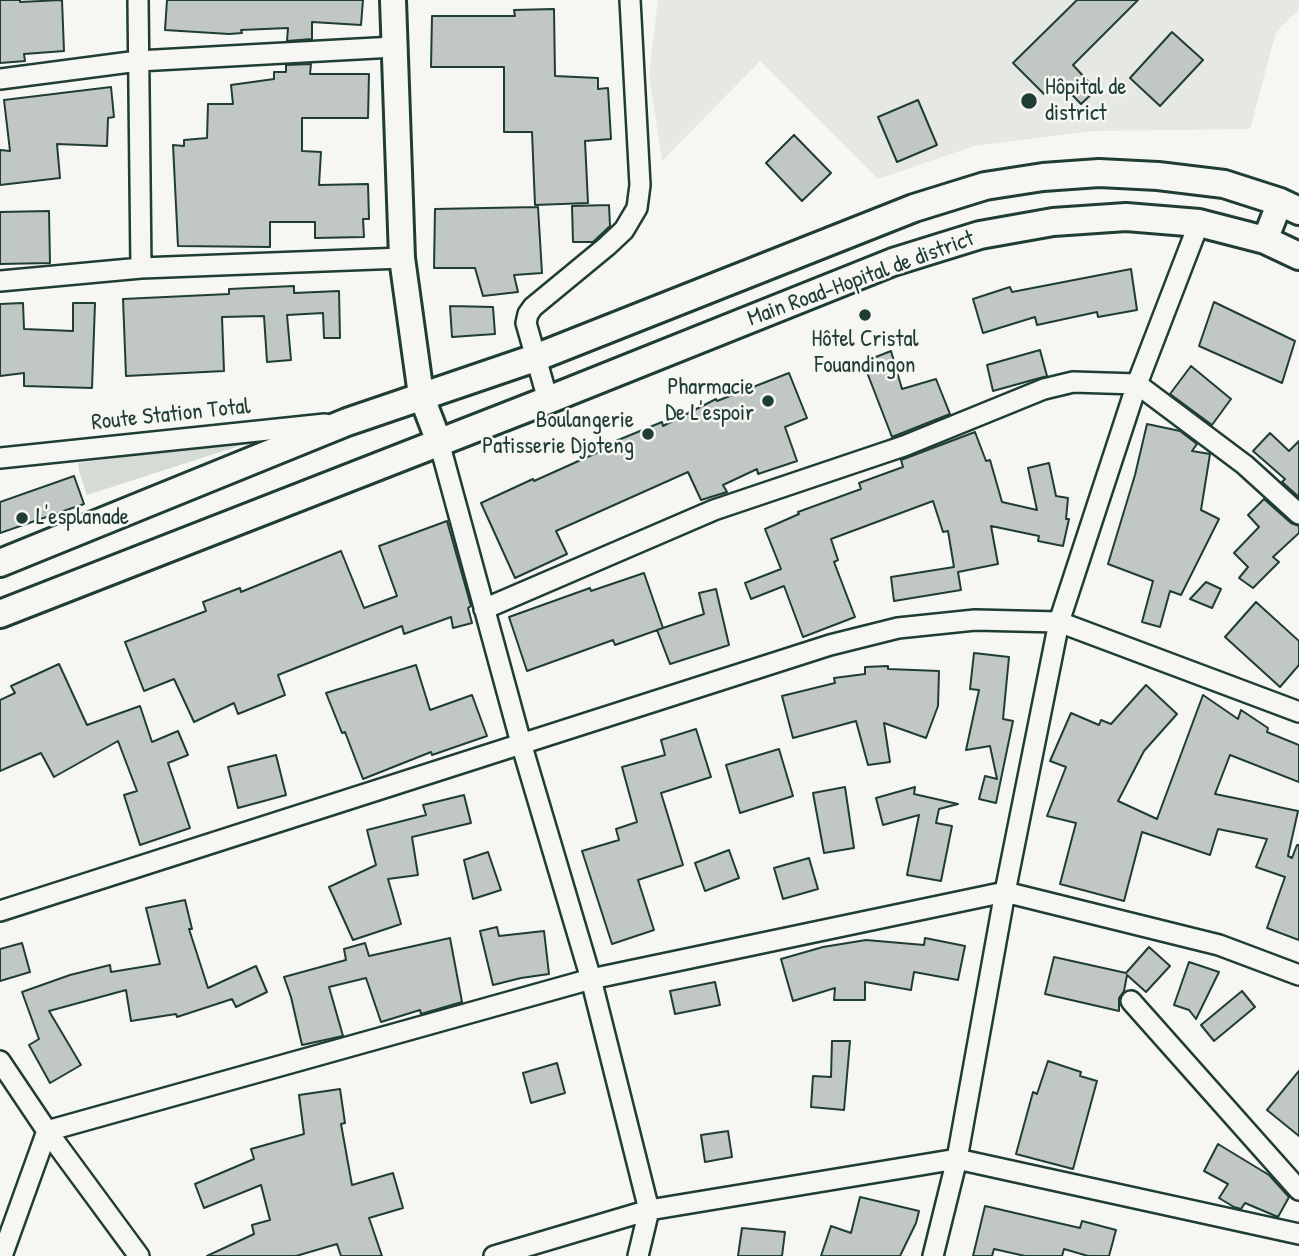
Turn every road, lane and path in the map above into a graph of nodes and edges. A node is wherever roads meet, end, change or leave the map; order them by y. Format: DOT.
graph roads {
  1 [pos="138,0"];
  2 [pos="393,0"];
  3 [pos="630,0"];
  4 [pos="394,47"];
  5 [pos="138,61"];
  6 [pos="0,79"];
  7 [pos="1290,206"];
  8 [pos="1199,223"];
  9 [pos="1265,240"];
  10 [pos="1299,256"];
  11 [pos="402,258"];
  12 [pos="141,268"];
  13 [pos="0,281"];
  14 [pos="534,358"];
  15 [pos="1137,384"];
  16 [pos="421,395"];
  17 [pos="548,400"];
  18 [pos="347,422"];
  19 [pos="439,442"];
  20 [pos="0,457"];
  21 [pos="1299,514"];
  22 [pos="0,563"];
  23 [pos="484,609"];
  24 [pos="0,614"];
  25 [pos="1059,622"];
  26 [pos="1299,712"];
  27 [pos="521,743"];
  28 [pos="1005,892"];
  29 [pos="0,911"];
  30 [pos="1299,975"];
  31 [pos="591,979"];
  32 [pos="1131,1001"];
  33 [pos="0,1061"];
  34 [pos="47,1131"];
  35 [pos="957,1159"];
  36 [pos="1299,1189"];
  37 [pos="649,1210"];
  38 [pos="1299,1234"];
  39 [pos="2,1256"];
  40 [pos="139,1256"];
  41 [pos="494,1256"];
  42 [pos="638,1256"];
  43 [pos="933,1256"];
  1 -- 5 [label="street"];
  2 -- 4 [label="street"];
  3 -- 14 [label="street"];
  4 -- 5 [label="street"];
  4 -- 11 [label="street"];
  5 -- 6 [label="street"];
  5 -- 12 [label="street"];
  7 -- 9 [label="street"];
  7 -- 14 [label="main road, Main Road-Hopital de district"];
  8 -- 9 [label="main road, Main Road-Hopital de district"];
  8 -- 15 [label="street"];
  8 -- 17 [label="main road, Main Road-Hopital de district"];
  9 -- 10 [label="main road, Main Road-Hopital de district"];
  11 -- 12 [label="street"];
  11 -- 16 [label="street"];
  12 -- 13 [label="street"];
  14 -- 16 [label="main road, Main Road-Hopital de district"];
  14 -- 17 [label="street"];
  15 -- 21 [label="street"];
  15 -- 23 [label="street"];
  15 -- 25 [label="street"];
  16 -- 18 [label="main road, Main Road-Hopital de district"];
  16 -- 19 [label="street"];
  17 -- 19 [label="main road, Main Road-Hopital de district"];
  18 -- 20 [label="street, Route Station Total"];
  18 -- 22 [label="main road, Main Road-Hopital de district"];
  19 -- 23 [label="street"];
  19 -- 24 [label="main road, Main Road-Hopital de district"];
  23 -- 27 [label="street"];
  25 -- 26 [label="street"];
  25 -- 27 [label="street"];
  25 -- 28 [label="street"];
  27 -- 29 [label="street"];
  27 -- 31 [label="street"];
  28 -- 30 [label="street"];
  28 -- 31 [label="street"];
  28 -- 35 [label="street"];
  31 -- 34 [label="street"];
  31 -- 37 [label="street"];
  32 -- 36 [label="street"];
  33 -- 34 [label="street"];
  34 -- 39 [label="street"];
  34 -- 40 [label="street"];
  35 -- 37 [label="street"];
  35 -- 38 [label="street"];
  35 -- 43 [label="street"];
  37 -- 41 [label="street"];
  37 -- 42 [label="street"];
}
